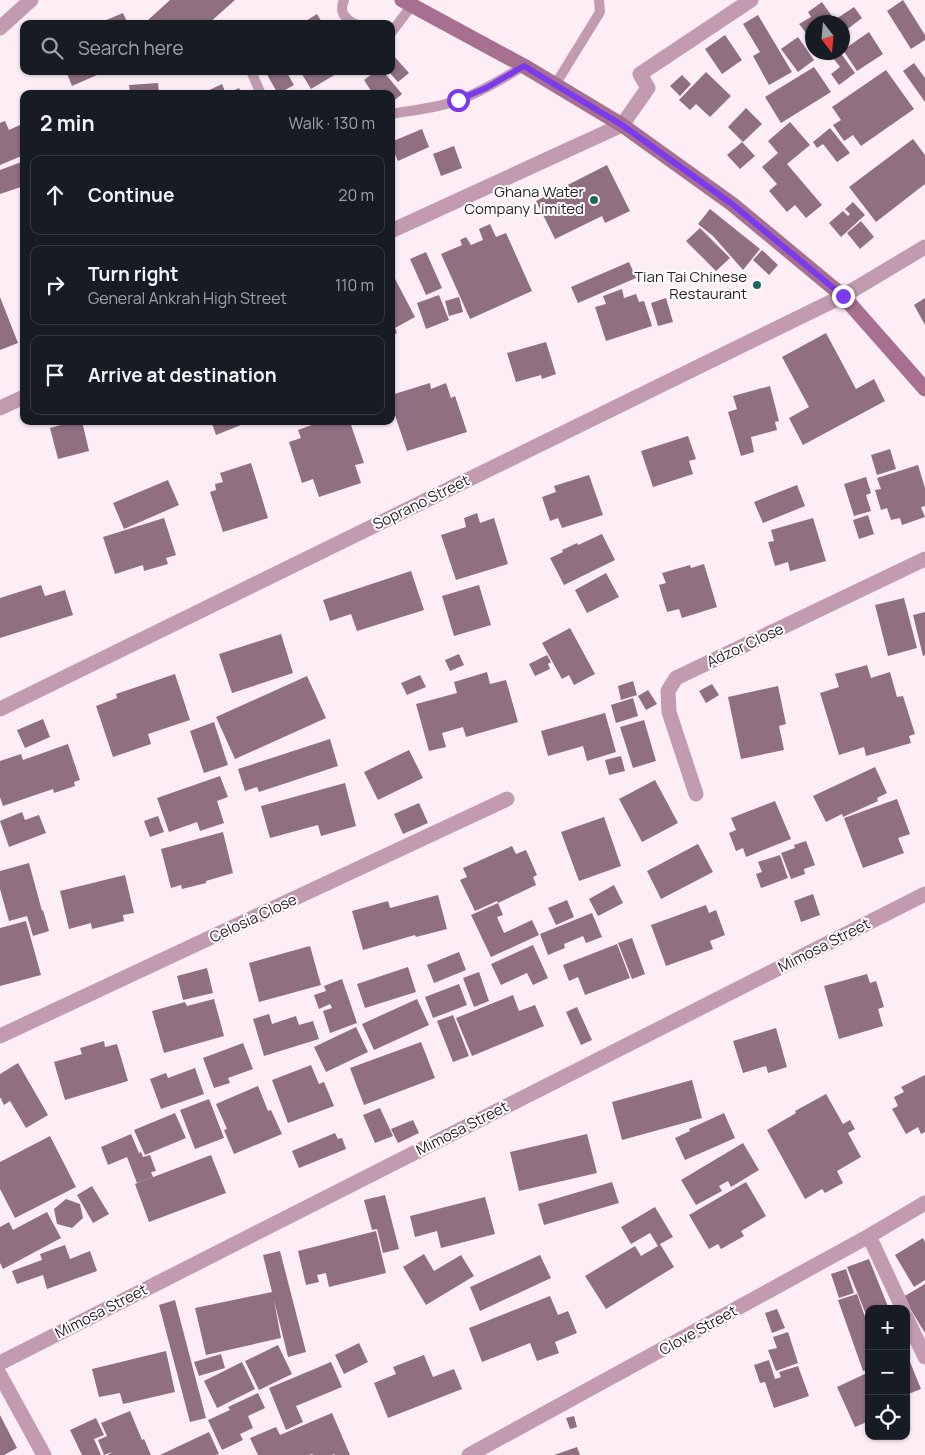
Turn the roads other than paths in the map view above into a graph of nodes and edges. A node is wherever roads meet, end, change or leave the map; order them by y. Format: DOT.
graph roads {
  1 [pos="31,0"];
  2 [pos="344,0"];
  3 [pos="599,0"];
  4 [pos="750,0"];
  5 [pos="407,3"];
  6 [pos="349,20"];
  7 [pos="395,26"];
  8 [pos="0,28"];
  9 [pos="524,66"];
  10 [pos="252,75"];
  11 [pos="556,84"];
  12 [pos="259,90"];
  13 [pos="395,113"];
  14 [pos="622,125"];
  15 [pos="395,229"];
  16 [pos="925,247"];
  17 [pos="843,296"];
  18 [pos="925,389"];
  19 [pos="20,399"];
  20 [pos="0,408"];
  21 [pos="925,559"];
  22 [pos="0,709"];
  23 [pos="696,794"];
  24 [pos="506,799"];
  25 [pos="925,894"];
  26 [pos="0,1036"];
  27 [pos="925,1203"];
  28 [pos="869,1236"];
  29 [pos="901,1305"];
  30 [pos="910,1325"];
  31 [pos="925,1357"];
  32 [pos="0,1363"];
  33 [pos="0,1375"];
  34 [pos="44,1455"];
  35 [pos="469,1455"];
  1 -- 8 [label="street"];
  2 -- 6 [label="lane"];
  3 -- 11 [label="lane"];
  4 -- 14 [label="street"];
  5 -- 7 [label="lane"];
  5 -- 9 [label="main road"];
  9 -- 11 [label="main road"];
  9 -- 13 [label="lane"];
  10 -- 12 [label="lane"];
  11 -- 14 [label="main road"];
  14 -- 15 [label="street"];
  14 -- 17 [label="main road"];
  16 -- 17 [label="street, Soprano Street"];
  17 -- 18 [label="main road"];
  17 -- 22 [label="street, Soprano Street"];
  19 -- 20 [label="street"];
  21 -- 23 [label="street, Adzor Close"];
  24 -- 26 [label="street, Celosia Close"];
  25 -- 32 [label="street, Mimosa Street"];
  27 -- 28 [label="street, Clove Street"];
  28 -- 29 [label="street"];
  28 -- 35 [label="street, Clove Street"];
  30 -- 31 [label="street"];
  33 -- 34 [label="street"];
}
